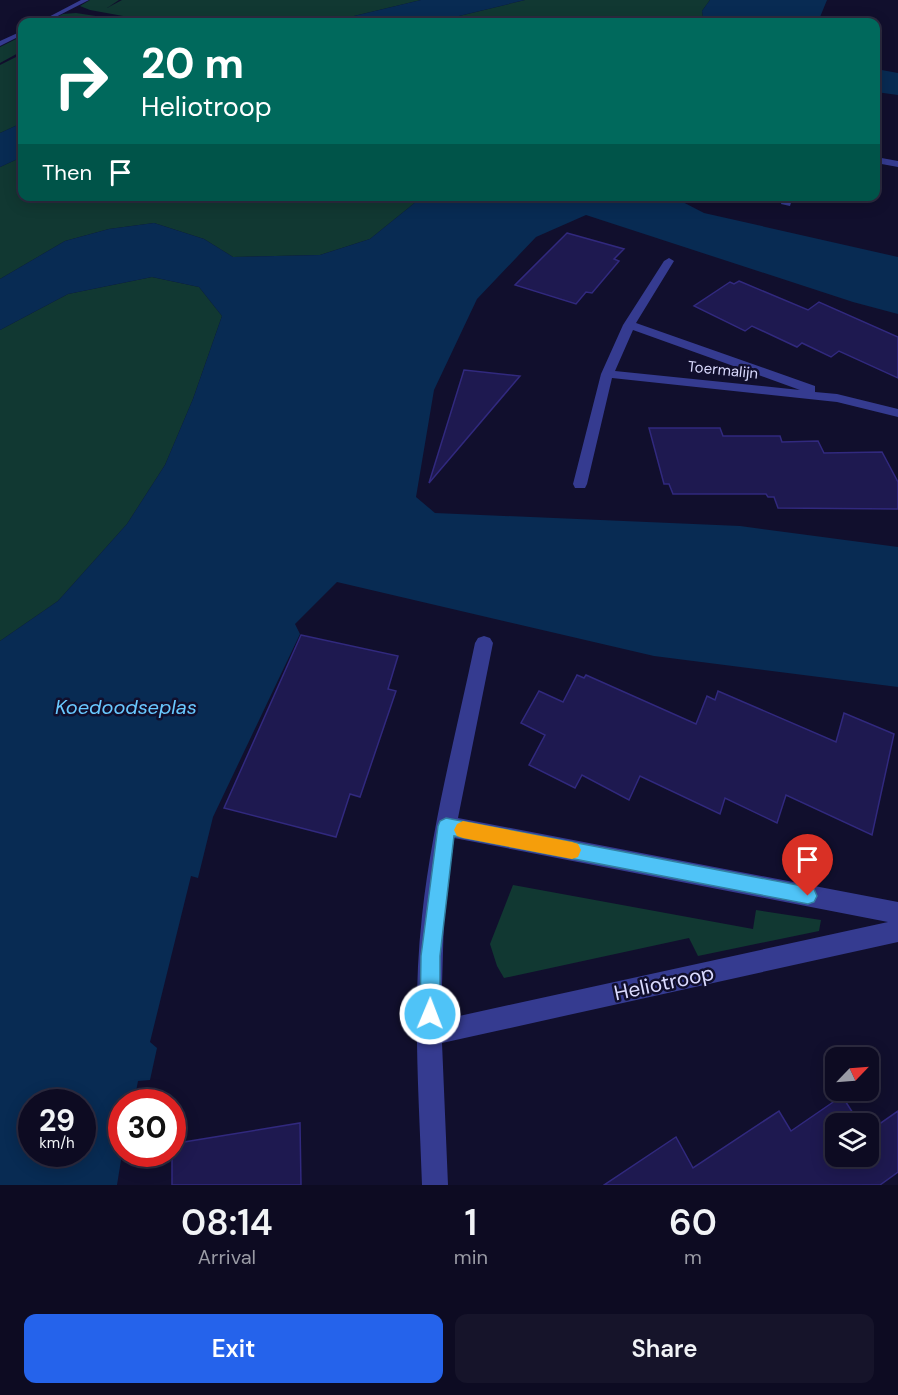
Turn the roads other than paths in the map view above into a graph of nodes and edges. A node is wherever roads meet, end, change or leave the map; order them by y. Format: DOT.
graph roads {
  1 [pos="86,0"];
  2 [pos="50,18"];
  3 [pos="18,35"];
  4 [pos="0,44"];
  5 [pos="880,161"];
  6 [pos="898,164"];
  7 [pos="669,261"];
  8 [pos="629,325"];
  9 [pos="607,374"];
  10 [pos="837,398"];
  11 [pos="898,412"];
  12 [pos="580,484"];
  13 [pos="484,643"];
  14 [pos="446,826"];
  15 [pos="898,913"];
  16 [pos="898,931"];
  17 [pos="430,1034"];
  18 [pos="435,1185"];
  1 -- 2 [label="street"];
  3 -- 4 [label="street"];
  5 -- 6 [label="street"];
  7 -- 8 [label="street"];
  8 -- 9 [label="street"];
  8 -- 10 [label="street, Toermalijn"];
  9 -- 10 [label="street, Toermalijn"];
  9 -- 12 [label="street"];
  10 -- 11 [label="street, Toermalijn"];
  13 -- 14 [label="street"];
  14 -- 15 [label="street"];
  14 -- 17 [label="street"];
  16 -- 17 [label="street, Heliotroop"];
  17 -- 18 [label="street"];
}
